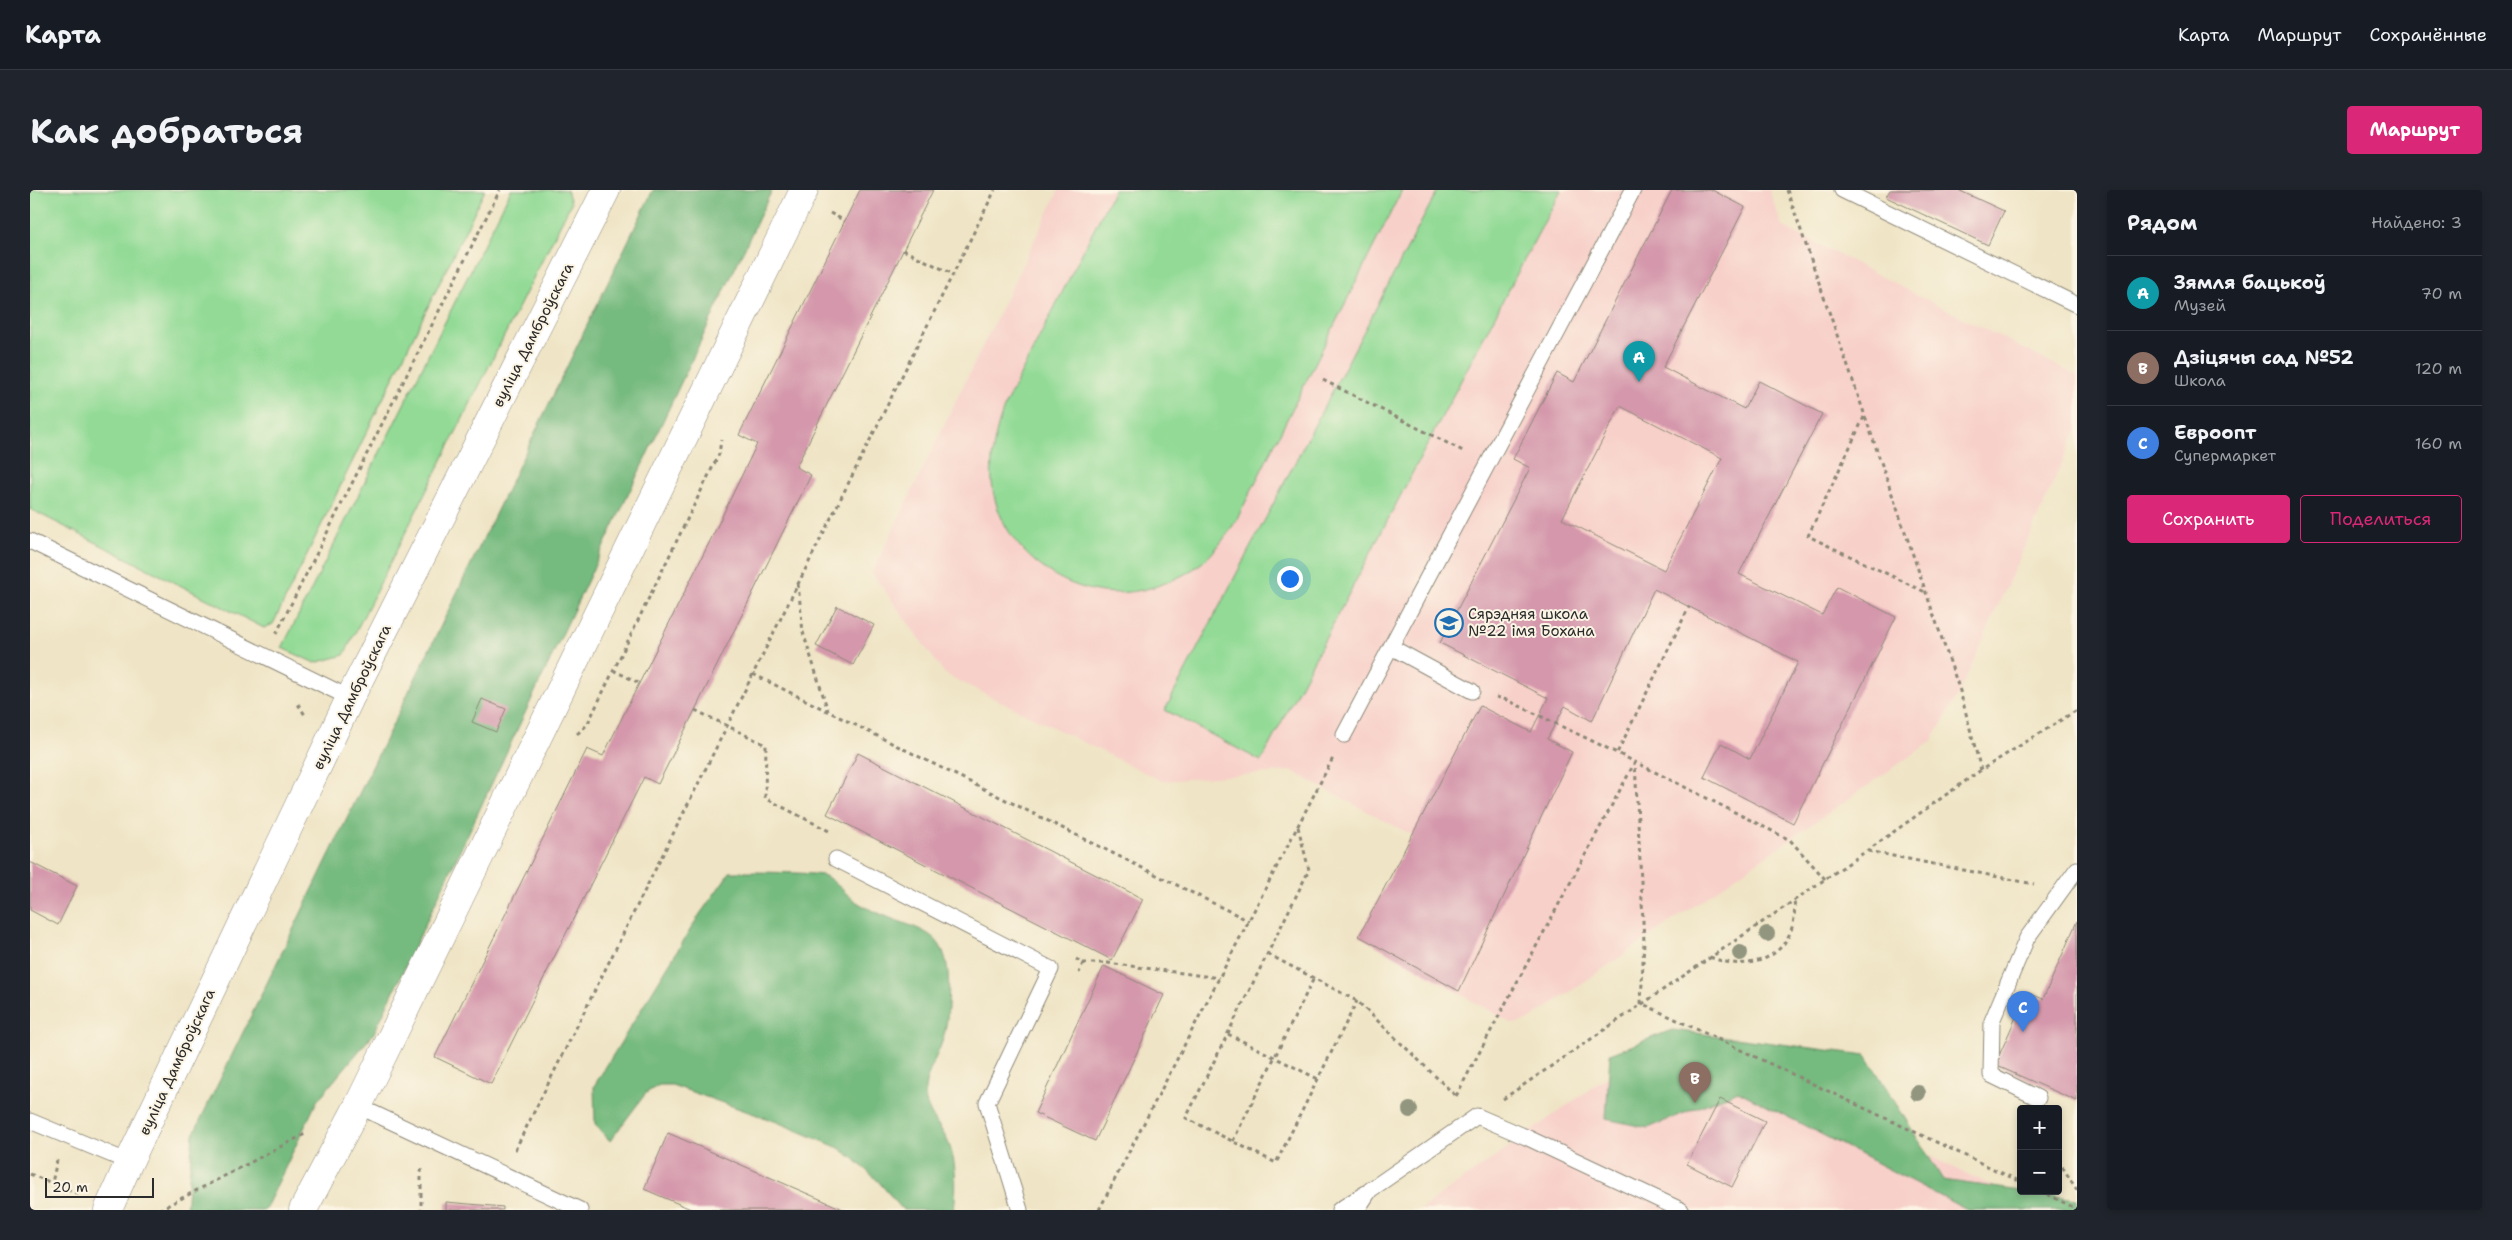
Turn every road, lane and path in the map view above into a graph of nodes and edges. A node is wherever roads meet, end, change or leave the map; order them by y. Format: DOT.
graph roads {
  1 [pos="500,190"];
  2 [pos="606,190"];
  3 [pos="804,190"];
  4 [pos="995,190"];
  5 [pos="1633,190"];
  6 [pos="1787,190"];
  7 [pos="1842,190"];
  8 [pos="824,210"];
  9 [pos="845,221"];
  10 [pos="903,250"];
  11 [pos="953,274"];
  12 [pos="2077,304"];
  13 [pos="1323,380"];
  14 [pos="1864,416"];
  15 [pos="1488,464"];
  16 [pos="30,541"];
  17 [pos="798,584"];
  18 [pos="1925,592"];
  19 [pos="1689,607"];
  20 [pos="1391,647"];
  21 [pos="271,660"];
  22 [pos="613,670"];
  23 [pos="753,674"];
  24 [pos="639,683"];
  25 [pos="1472,691"];
  26 [pos="350,698"];
  27 [pos="695,710"];
  28 [pos="2077,710"];
  29 [pos="828,711"];
  30 [pos="727,726"];
  31 [pos="1344,735"];
  32 [pos="1336,752"];
  33 [pos="1617,754"];
  34 [pos="1635,762"];
  35 [pos="1981,770"];
  36 [pos="1298,827"];
  37 [pos="1868,850"];
  38 [pos="836,859"];
  39 [pos="2077,869"];
  40 [pos="1826,879"];
  41 [pos="2062,890"];
  42 [pos="1794,900"];
  43 [pos="1249,921"];
  44 [pos="1268,954"];
  45 [pos="1710,957"];
  46 [pos="1083,963"];
  47 [pos="1219,978"];
  48 [pos="1314,978"];
  49 [pos="1358,1001"];
  50 [pos="1641,1003"];
  51 [pos="1228,1034"];
  52 [pos="1275,1058"];
  53 [pos="1318,1079"];
  54 [pos="1456,1096"];
  55 [pos="2038,1098"];
  56 [pos="358,1106"];
  57 [pos="1477,1116"];
  58 [pos="30,1122"];
  59 [pos="306,1133"];
  60 [pos="62,1134"];
  61 [pos="1233,1141"];
  62 [pos="129,1162"];
  63 [pos="2062,1166"];
  64 [pos="421,1168"];
  65 [pos="503,1172"];
  66 [pos="30,1174"];
  67 [pos="2017,1180"];
  68 [pos="52,1183"];
  69 [pos="1370,1190"];
  70 [pos="2077,1190"];
  71 [pos="2048,1195"];
  72 [pos="84,1197"];
  73 [pos="2077,1209"];
  74 [pos="108,1210"];
  75 [pos="159,1210"];
  76 [pos="303,1210"];
  77 [pos="421,1210"];
  78 [pos="580,1210"];
  79 [pos="1020,1210"];
  80 [pos="1099,1210"];
  81 [pos="1339,1210"];
  82 [pos="1358,1210"];
  83 [pos="1681,1210"];
  1 -- 21 [label="path"];
  2 -- 26 [label="main road, вуліца Дамброўскага"];
  3 -- 56 [label="main road"];
  4 -- 11 [label="path"];
  5 -- 15 [label="lane"];
  6 -- 14 [label="path"];
  7 -- 12 [label="lane"];
  8 -- 9 [label="path"];
  10 -- 11 [label="path"];
  11 -- 17 [label="path"];
  13 -- 15 [label="path"];
  14 -- 18 [label="path"];
  14 -- 18 [label="path"];
  15 -- 20 [label="lane"];
  16 -- 21 [label="lane"];
  17 -- 23 [label="path"];
  17 -- 29 [label="path"];
  18 -- 35 [label="path"];
  19 -- 33 [label="path"];
  20 -- 25 [label="lane"];
  20 -- 31 [label="lane"];
  21 -- 26 [label="lane"];
  22 -- 24 [label="path"];
  23 -- 29 [label="path"];
  23 -- 30 [label="path"];
  25 -- 33 [label="path"];
  26 -- 62 [label="main road, вуліца Дамброўскага"];
  27 -- 30 [label="path"];
  28 -- 35 [label="path"];
  29 -- 43 [label="path"];
  30 -- 65 [label="path"];
  32 -- 36 [label="path"];
  33 -- 34 [label="path"];
  34 -- 40 [label="path"];
  34 -- 50 [label="path"];
  34 -- 54 [label="path"];
  35 -- 37 [label="path"];
  36 -- 43 [label="path"];
  36 -- 44 [label="path"];
  37 -- 40 [label="path"];
  37 -- 41 [label="path"];
  38 -- 79 [label="lane"];
  39 -- 41 [label="lane"];
  40 -- 42 [label="path"];
  41 -- 55 [label="lane"];
  42 -- 45 [label="path"];
  42 -- 45 [label="path"];
  43 -- 47 [label="path"];
  44 -- 48 [label="path"];
  44 -- 51 [label="path"];
  45 -- 50 [label="path"];
  46 -- 47 [label="path"];
  47 -- 80 [label="path"];
  48 -- 49 [label="path"];
  48 -- 52 [label="path"];
  49 -- 53 [label="path"];
  49 -- 54 [label="path"];
  50 -- 57 [label="path"];
  50 -- 67 [label="path"];
  51 -- 52 [label="path"];
  51 -- 61 [label="path"];
  52 -- 53 [label="path"];
  52 -- 61 [label="path"];
  53 -- 61 [label="path"];
  54 -- 57 [label="path"];
  56 -- 65 [label="lane"];
  56 -- 76 [label="main road"];
  57 -- 69 [label="lane"];
  57 -- 83 [label="lane"];
  58 -- 60 [label="lane"];
  59 -- 75 [label="path"];
  60 -- 62 [label="lane"];
  60 -- 68 [label="path"];
  62 -- 74 [label="main road, вуліца Дамброўскага"];
  63 -- 70 [label="path"];
  64 -- 77 [label="path"];
  65 -- 78 [label="lane"];
  66 -- 68 [label="path"];
  68 -- 72 [label="path"];
  69 -- 81 [label="lane"];
  69 -- 82 [label="lane"];
  71 -- 73 [label="path"];
}
